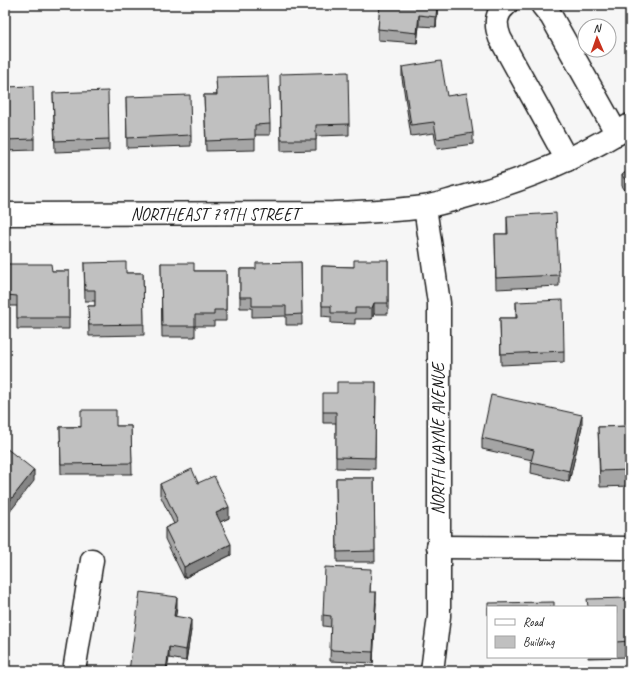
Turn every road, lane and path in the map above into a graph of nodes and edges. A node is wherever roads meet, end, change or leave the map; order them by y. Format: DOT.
graph roads {
  1 [pos="506,5"];
  2 [pos="542,5"];
  3 [pos="624,130"];
  4 [pos="567,160"];
  5 [pos="425,207"];
  6 [pos="5,214"];
  7 [pos="438,547"];
  8 [pos="630,548"];
  9 [pos="92,560"];
  10 [pos="74,671"];
  11 [pos="432,671"];
  1 -- 4 [label="street"];
  2 -- 3 [label="street"];
  3 -- 4 [label="street, NORTHEAST 79TH STREET"];
  4 -- 5 [label="street, NORTHEAST 79TH STREET"];
  5 -- 6 [label="street, NORTHEAST 79TH STREET"];
  5 -- 7 [label="street, NORTH WAYNE AVENUE"];
  7 -- 8 [label="street"];
  7 -- 11 [label="street, NORTH WAYNE AVENUE"];
  9 -- 10 [label="street"];
}
